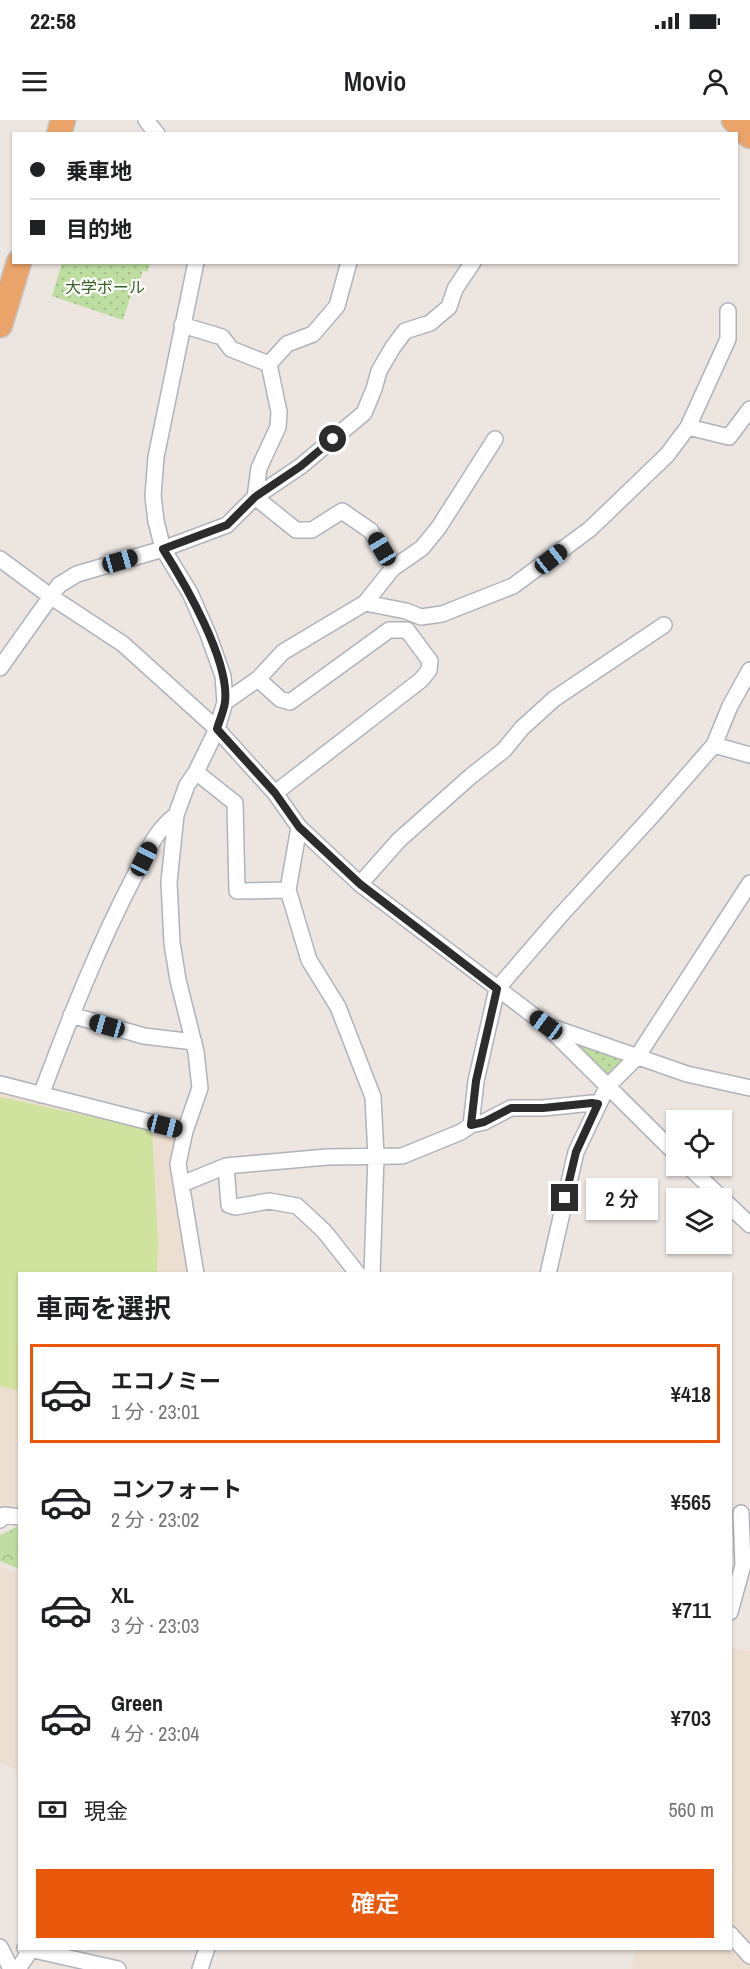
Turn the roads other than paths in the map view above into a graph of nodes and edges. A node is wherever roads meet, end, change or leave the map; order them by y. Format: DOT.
graph roads {
  1 [pos="146,120"];
  2 [pos="734,120"];
  3 [pos="155,132"];
  4 [pos="750,136"];
  5 [pos="18,264"];
  6 [pos="196,264"];
  7 [pos="348,264"];
  8 [pos="472,264"];
  9 [pos="728,311"];
  10 [pos="0,325"];
  11 [pos="182,325"];
  12 [pos="269,364"];
  13 [pos="750,410"];
  14 [pos="688,427"];
  15 [pos="495,439"];
  16 [pos="255,497"];
  17 [pos="163,549"];
  18 [pos="0,559"];
  19 [pos="393,568"];
  20 [pos="50,596"];
  21 [pos="365,603"];
  22 [pos="664,625"];
  23 [pos="0,668"];
  24 [pos="750,670"];
  25 [pos="258,679"];
  26 [pos="225,702"];
  27 [pos="217,729"];
  28 [pos="714,745"];
  29 [pos="750,755"];
  30 [pos="196,772"];
  31 [pos="275,793"];
  32 [pos="176,815"];
  33 [pos="299,827"];
  34 [pos="360,884"];
  35 [pos="748,889"];
  36 [pos="288,890"];
  37 [pos="497,989"];
  38 [pos="71,1015"];
  39 [pos="546,1025"];
  40 [pos="194,1042"];
  41 [pos="637,1057"];
  42 [pos="0,1084"];
  43 [pos="607,1087"];
  44 [pos="750,1088"];
  45 [pos="41,1095"];
  46 [pos="598,1104"];
  47 [pos="471,1125"];
  48 [pos="185,1131"];
  49 [pos="666,1144"];
  50 [pos="376,1156"];
  51 [pos="226,1166"];
  52 [pos="699,1176"];
  53 [pos="182,1184"];
  54 [pos="750,1225"];
  55 [pos="196,1272"];
  56 [pos="356,1272"];
  57 [pos="372,1272"];
  58 [pos="548,1272"];
  59 [pos="741,1514"];
  60 [pos="18,1517"];
  61 [pos="0,1520"];
  62 [pos="732,1605"];
  63 [pos="732,1936"];
  64 [pos="0,1945"];
  65 [pos="18,1948"];
  66 [pos="27,1950"];
  67 [pos="32,1950"];
  68 [pos="206,1950"];
  69 [pos="750,1956"];
  70 [pos="11,1969"];
  71 [pos="18,1969"];
  72 [pos="118,1969"];
  73 [pos="200,1969"];
  1 -- 3 [label="street"];
  2 -- 4 [label="highway"];
  5 -- 10 [label="highway"];
  6 -- 11 [label="street"];
  7 -- 12 [label="street"];
  8 -- 16 [label="street"];
  9 -- 14 [label="street"];
  11 -- 12 [label="street"];
  11 -- 17 [label="street"];
  12 -- 16 [label="street"];
  13 -- 14 [label="street"];
  14 -- 21 [label="street"];
  15 -- 19 [label="street"];
  16 -- 17 [label="street"];
  16 -- 19 [label="street"];
  17 -- 20 [label="street"];
  17 -- 26 [label="street"];
  18 -- 20 [label="street"];
  19 -- 21 [label="street"];
  20 -- 23 [label="street"];
  20 -- 27 [label="street"];
  21 -- 25 [label="street"];
  22 -- 34 [label="street"];
  24 -- 28 [label="street"];
  25 -- 26 [label="street"];
  25 -- 31 [label="street"];
  26 -- 27 [label="street"];
  27 -- 30 [label="street"];
  27 -- 31 [label="street"];
  28 -- 29 [label="street"];
  28 -- 37 [label="street"];
  30 -- 32 [label="street"];
  30 -- 36 [label="street"];
  31 -- 33 [label="street"];
  32 -- 38 [label="street"];
  32 -- 40 [label="street"];
  33 -- 34 [label="street"];
  33 -- 36 [label="street"];
  34 -- 37 [label="street"];
  35 -- 41 [label="street"];
  36 -- 50 [label="street"];
  37 -- 39 [label="street"];
  37 -- 47 [label="street"];
  38 -- 40 [label="street"];
  38 -- 45 [label="street"];
  39 -- 41 [label="street"];
  39 -- 43 [label="street"];
  40 -- 48 [label="street"];
  41 -- 43 [label="street"];
  41 -- 44 [label="street"];
  42 -- 45 [label="street"];
  43 -- 46 [label="street"];
  43 -- 49 [label="street"];
  45 -- 48 [label="street"];
  46 -- 47 [label="street"];
  46 -- 58 [label="street"];
  47 -- 50 [label="street"];
  48 -- 53 [label="street"];
  50 -- 51 [label="street"];
  50 -- 57 [label="street"];
  51 -- 53 [label="street"];
  51 -- 56 [label="street"];
  52 -- 54 [label="street"];
  53 -- 55 [label="street"];
  59 -- 62 [label="street"];
  60 -- 61 [label="street"];
  63 -- 69 [label="street"];
  64 -- 65 [label="street"];
  64 -- 70 [label="street"];
  66 -- 71 [label="street"];
  67 -- 72 [label="street"];
  68 -- 73 [label="street"];
}
